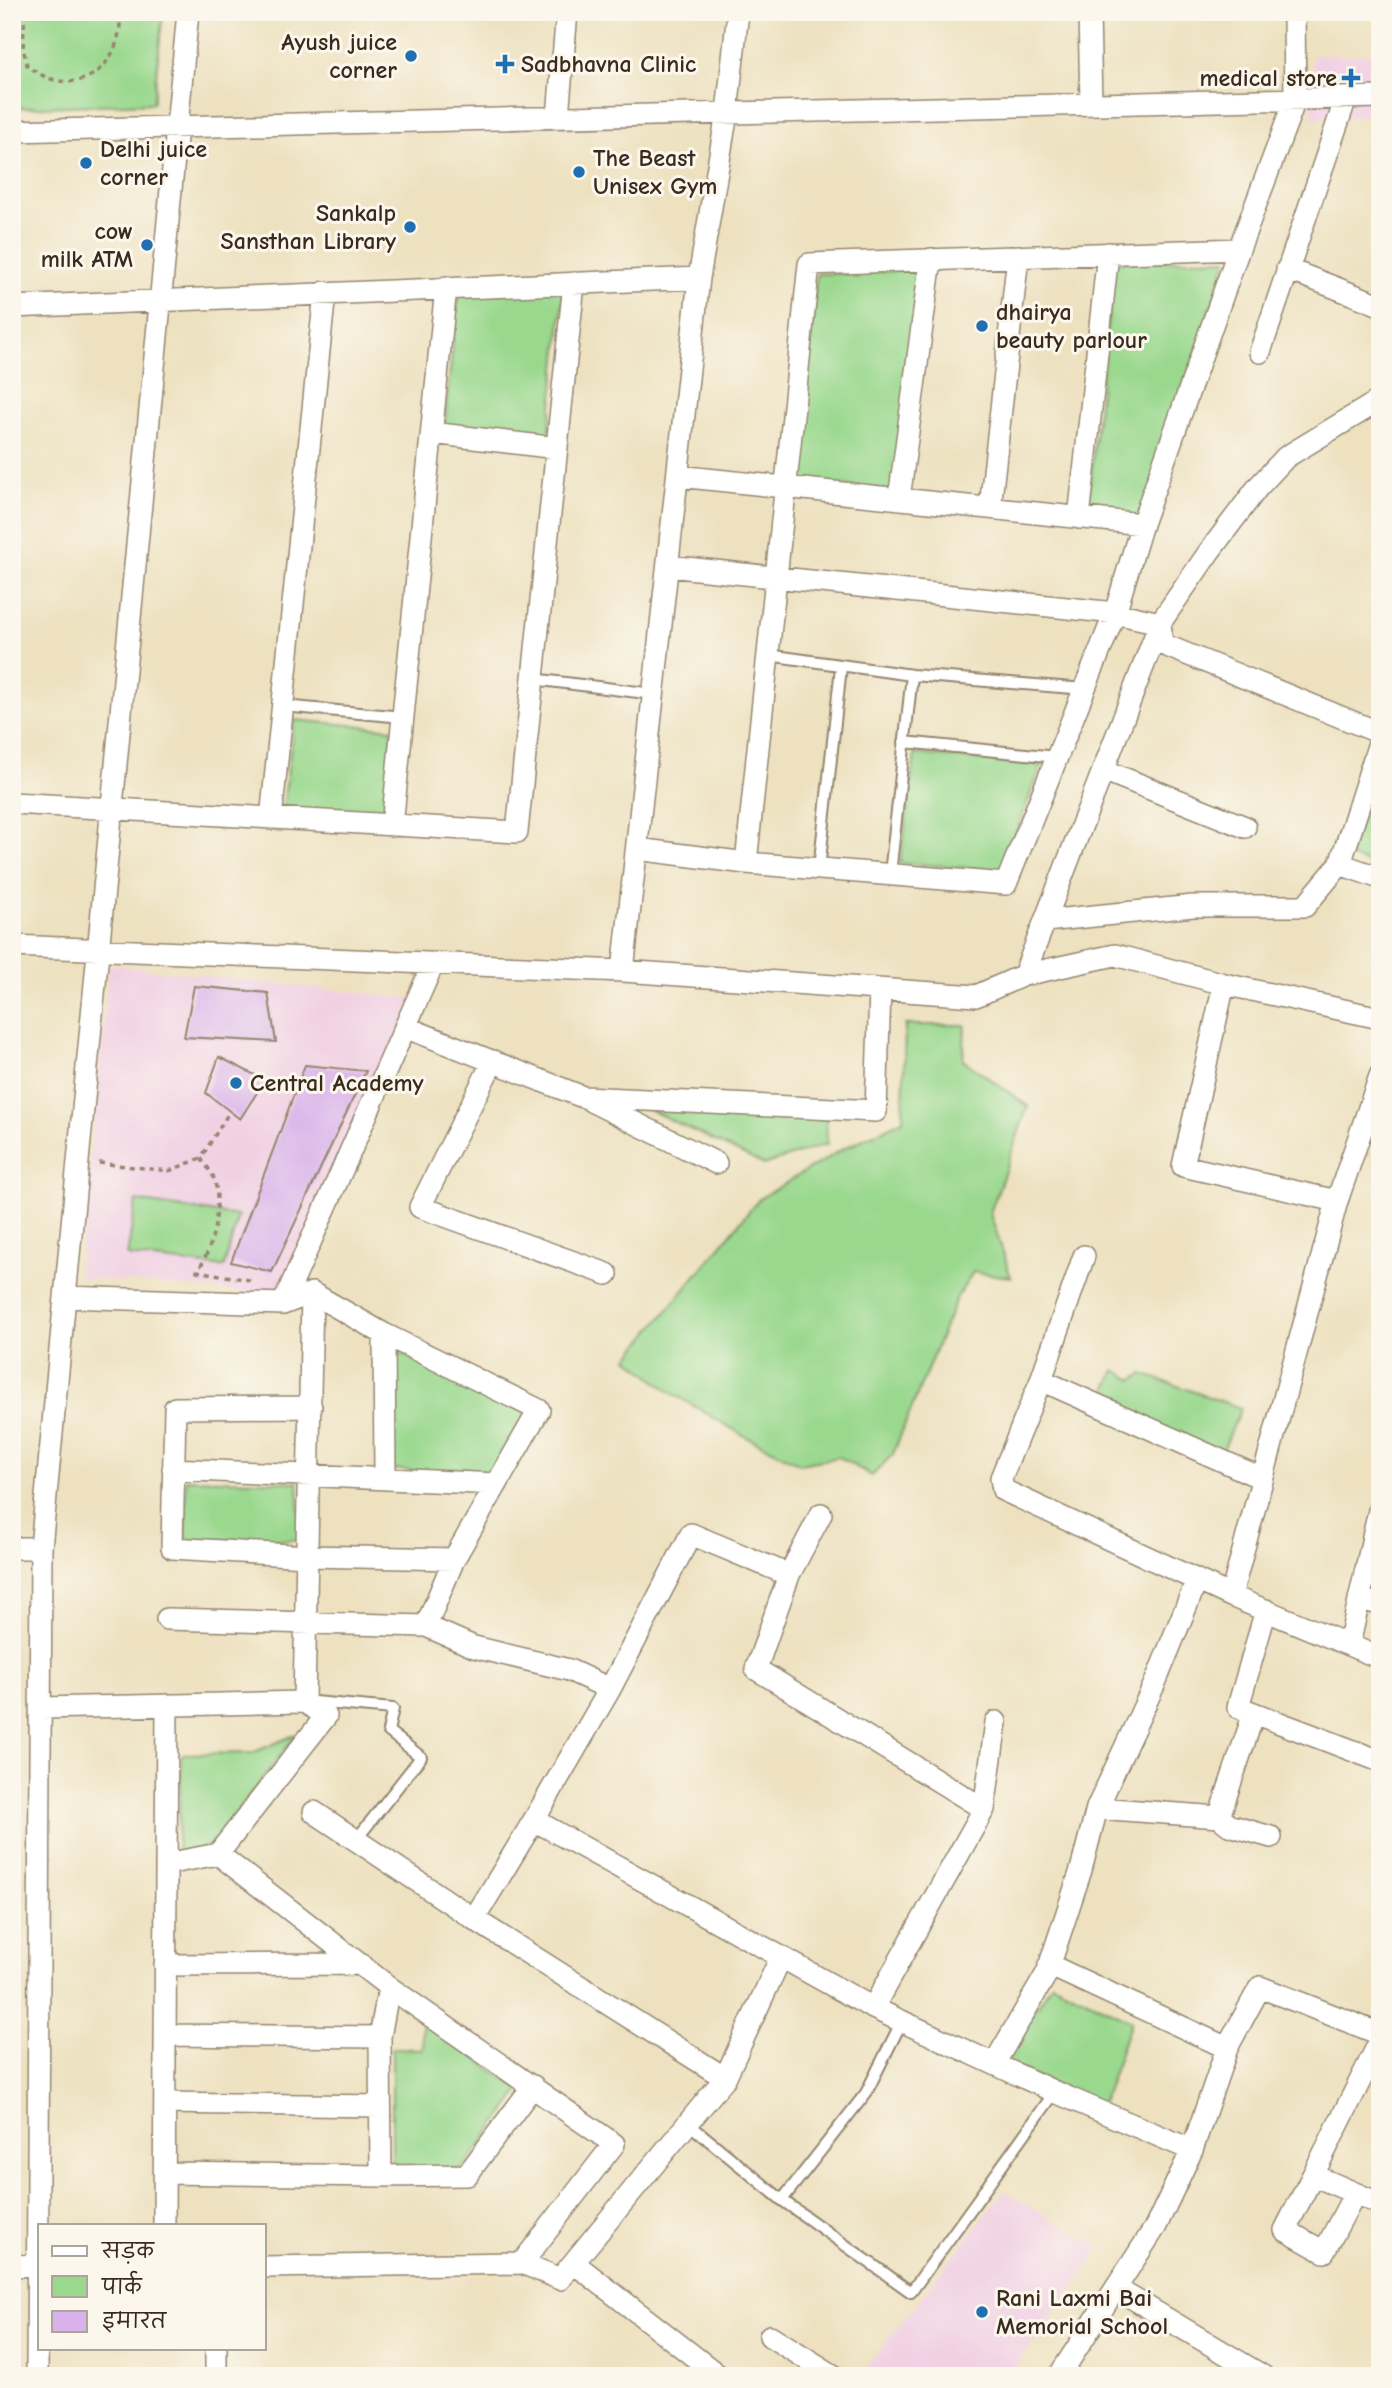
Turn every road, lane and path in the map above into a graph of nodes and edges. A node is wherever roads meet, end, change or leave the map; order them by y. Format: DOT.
graph roads {
  1 [pos="25,12"];
  2 [pos="120,12"];
  3 [pos="188,12"];
  4 [pos="567,12"];
  5 [pos="738,12"];
  6 [pos="1089,12"];
  7 [pos="1294,12"];
  8 [pos="1380,97"];
  9 [pos="1346,98"];
  10 [pos="1295,100"];
  11 [pos="1091,104"];
  12 [pos="727,113"];
  13 [pos="558,116"];
  14 [pos="176,126"];
  15 [pos="12,131"];
  16 [pos="1239,249"];
  17 [pos="1108,253"];
  18 [pos="1018,256"];
  19 [pos="931,260"];
  20 [pos="1287,270"];
  21 [pos="699,278"];
  22 [pos="574,282"];
  23 [pos="446,287"];
  24 [pos="325,292"];
  25 [pos="160,303"];
  26 [pos="1380,305"];
  27 [pos="13,307"];
  28 [pos="12,315"];
  29 [pos="1260,352"];
  30 [pos="1380,400"];
  31 [pos="432,433"];
  32 [pos="557,448"];
  33 [pos="678,477"];
  34 [pos="786,488"];
  35 [pos="899,499"];
  36 [pos="990,509"];
  37 [pos="1079,518"];
  38 [pos="1142,524"];
  39 [pos="668,566"];
  40 [pos="776,577"];
  41 [pos="1115,613"];
  42 [pos="1160,623"];
  43 [pos="768,655"];
  44 [pos="841,667"];
  45 [pos="912,675"];
  46 [pos="533,679"];
  47 [pos="1084,689"];
  48 [pos="654,694"];
  49 [pos="283,706"];
  50 [pos="403,717"];
  51 [pos="1380,733"];
  52 [pos="1380,740"];
  53 [pos="904,742"];
  54 [pos="1057,757"];
  55 [pos="1103,770"];
  56 [pos="12,803"];
  57 [pos="111,811"];
  58 [pos="271,819"];
  59 [pos="392,826"];
  60 [pos="1245,827"];
  61 [pos="637,849"];
  62 [pos="746,863"];
  63 [pos="1340,864"];
  64 [pos="819,869"];
  65 [pos="890,874"];
  66 [pos="1380,878"];
  67 [pos="1045,920"];
  68 [pos="12,946"];
  69 [pos="98,951"];
  70 [pos="433,964"];
  71 [pos="624,971"];
  72 [pos="1024,975"];
  73 [pos="1224,984"];
  74 [pos="880,990"];
  75 [pos="1380,1018"];
  76 [pos="405,1027"];
  77 [pos="493,1061"];
  78 [pos="1380,1076"];
  79 [pos="583,1097"];
  80 [pos="228,1114"];
  81 [pos="201,1158"];
  82 [pos="90,1162"];
  83 [pos="716,1163"];
  84 [pos="1338,1201"];
  85 [pos="1084,1256"];
  86 [pos="607,1274"];
  87 [pos="267,1283"];
  88 [pos="312,1293"];
  89 [pos="65,1297"];
  90 [pos="283,1304"];
  91 [pos="384,1334"];
  92 [pos="1041,1380"];
  93 [pos="311,1406"];
  94 [pos="173,1469"];
  95 [pos="307,1476"];
  96 [pos="385,1477"];
  97 [pos="1261,1478"];
  98 [pos="497,1483"];
  99 [pos="1380,1506"];
  100 [pos="821,1514"];
  101 [pos="12,1548"];
  102 [pos="41,1548"];
  103 [pos="307,1556"];
  104 [pos="454,1559"];
  105 [pos="789,1575"];
  106 [pos="1197,1580"];
  107 [pos="1231,1596"];
  108 [pos="1359,1599"];
  109 [pos="1380,1604"];
  110 [pos="1266,1610"];
  111 [pos="167,1619"];
  112 [pos="306,1623"];
  113 [pos="426,1626"];
  114 [pos="1349,1645"];
  115 [pos="1380,1658"];
  116 [pos="610,1689"];
  117 [pos="304,1702"];
  118 [pos="167,1705"];
  119 [pos="41,1708"];
  120 [pos="1254,1713"];
  121 [pos="996,1722"];
  122 [pos="1380,1761"];
  123 [pos="1097,1808"];
  124 [pos="984,1809"];
  125 [pos="314,1812"];
  126 [pos="1219,1817"];
  127 [pos="534,1820"];
  128 [pos="1271,1837"];
  129 [pos="356,1840"];
  130 [pos="218,1854"];
  131 [pos="166,1864"];
  132 [pos="474,1919"];
  133 [pos="781,1957"];
  134 [pos="360,1964"];
  135 [pos="165,1965"];
  136 [pos="1049,1965"];
  137 [pos="389,1987"];
  138 [pos="873,2008"];
  139 [pos="902,2021"];
  140 [pos="1380,2034"];
  141 [pos="164,2035"];
  142 [pos="380,2037"];
  143 [pos="1380,2041"];
  144 [pos="1227,2048"];
  145 [pos="995,2064"];
  146 [pos="725,2078"];
  147 [pos="533,2086"];
  148 [pos="1055,2092"];
  149 [pos="165,2103"];
  150 [pos="380,2106"];
  151 [pos="688,2124"];
  152 [pos="1192,2150"];
  153 [pos="165,2173"];
  154 [pos="1313,2175"];
  155 [pos="381,2176"];
  156 [pos="1354,2195"];
  157 [pos="782,2200"];
  158 [pos="1380,2204"];
  159 [pos="38,2224"];
  160 [pos="164,2224"];
  161 [pos="522,2263"];
  162 [pos="574,2263"];
  163 [pos="38,2265"];
  164 [pos="12,2266"];
  165 [pos="266,2267"];
  166 [pos="1117,2289"];
  167 [pos="770,2336"];
  168 [pos="216,2350"];
  169 [pos="37,2376"];
  170 [pos="216,2376"];
  171 [pos="719,2376"];
  172 [pos="834,2376"];
  173 [pos="1059,2376"];
  174 [pos="1264,2376"];
  1 -- 2 [label="path"];
  3 -- 14 [label="street"];
  4 -- 13 [label="street"];
  5 -- 12 [label="street"];
  6 -- 11 [label="street"];
  7 -- 10 [label="street"];
  8 -- 9 [label="street"];
  9 -- 10 [label="street"];
  9 -- 20 [label="street"];
  10 -- 11 [label="street"];
  10 -- 16 [label="street"];
  11 -- 12 [label="street"];
  12 -- 13 [label="street"];
  12 -- 21 [label="street"];
  13 -- 14 [label="street"];
  14 -- 15 [label="street"];
  14 -- 25 [label="street"];
  16 -- 17 [label="street"];
  16 -- 38 [label="street"];
  17 -- 18 [label="street"];
  17 -- 37 [label="street"];
  18 -- 19 [label="street"];
  18 -- 36 [label="street"];
  19 -- 34 [label="street"];
  19 -- 35 [label="street"];
  20 -- 26 [label="street"];
  20 -- 29 [label="street"];
  21 -- 22 [label="street"];
  21 -- 33 [label="street"];
  22 -- 23 [label="street"];
  22 -- 32 [label="street"];
  23 -- 24 [label="street"];
  23 -- 31 [label="street"];
  24 -- 25 [label="street"];
  24 -- 49 [label="street"];
  25 -- 27 [label="street"];
  25 -- 57 [label="street"];
  27 -- 28 [label="street"];
  30 -- 42 [label="street"];
  31 -- 32 [label="street"];
  31 -- 50 [label="street"];
  32 -- 46 [label="street"];
  33 -- 34 [label="street"];
  33 -- 39 [label="street"];
  34 -- 35 [label="street"];
  34 -- 40 [label="street"];
  35 -- 36 [label="street"];
  36 -- 37 [label="street"];
  37 -- 38 [label="street"];
  38 -- 41 [label="street"];
  39 -- 40 [label="street"];
  39 -- 48 [label="street"];
  40 -- 41 [label="street"];
  40 -- 43 [label="street"];
  41 -- 42 [label="street"];
  41 -- 47 [label="street"];
  42 -- 51 [label="street"];
  42 -- 55 [label="street"];
  43 -- 44 [label="lane"];
  43 -- 62 [label="street"];
  44 -- 45 [label="lane"];
  44 -- 64 [label="lane"];
  45 -- 47 [label="lane"];
  45 -- 53 [label="lane"];
  46 -- 48 [label="lane"];
  46 -- 59 [label="street"];
  47 -- 54 [label="street"];
  48 -- 61 [label="street"];
  49 -- 50 [label="lane"];
  49 -- 58 [label="street"];
  50 -- 59 [label="street"];
  52 -- 63 [label="street"];
  53 -- 54 [label="lane"];
  53 -- 65 [label="lane"];
  54 -- 65 [label="street"];
  55 -- 60 [label="street"];
  55 -- 67 [label="street"];
  56 -- 57 [label="street"];
  57 -- 58 [label="street"];
  57 -- 69 [label="street"];
  58 -- 59 [label="street"];
  61 -- 62 [label="street"];
  61 -- 71 [label="street"];
  62 -- 64 [label="street"];
  63 -- 66 [label="street"];
  63 -- 67 [label="street"];
  64 -- 65 [label="street"];
  67 -- 72 [label="street"];
  68 -- 69 [label="street"];
  69 -- 70 [label="street"];
  69 -- 89 [label="street"];
  70 -- 71 [label="street"];
  70 -- 76 [label="street"];
  71 -- 74 [label="street"];
  72 -- 73 [label="street"];
  72 -- 74 [label="street"];
  73 -- 75 [label="street"];
  73 -- 84 [label="street"];
  74 -- 79 [label="street"];
  76 -- 77 [label="street"];
  76 -- 90 [label="street"];
  77 -- 79 [label="street"];
  77 -- 86 [label="street"];
  78 -- 84 [label="street"];
  79 -- 83 [label="street"];
  80 -- 81 [label="path"];
  81 -- 82 [label="path"];
  81 -- 87 [label="path"];
  84 -- 97 [label="street"];
  85 -- 92 [label="street"];
  88 -- 90 [label="street"];
  88 -- 91 [label="street"];
  88 -- 93 [label="street"];
  89 -- 90 [label="street"];
  89 -- 102 [label="street"];
  91 -- 96 [label="street"];
  91 -- 98 [label="street"];
  92 -- 97 [label="street"];
  92 -- 106 [label="street"];
  93 -- 94 [label="street"];
  93 -- 95 [label="street"];
  94 -- 95 [label="street"];
  94 -- 103 [label="street"];
  95 -- 96 [label="street"];
  95 -- 103 [label="street"];
  96 -- 98 [label="street"];
  97 -- 107 [label="street"];
  98 -- 104 [label="street"];
  99 -- 108 [label="street"];
  100 -- 105 [label="street"];
  101 -- 102 [label="street"];
  102 -- 119 [label="street"];
  103 -- 104 [label="street"];
  103 -- 112 [label="street"];
  104 -- 113 [label="street"];
  105 -- 116 [label="street"];
  105 -- 124 [label="street"];
  106 -- 107 [label="street"];
  106 -- 123 [label="street"];
  107 -- 110 [label="street"];
  108 -- 109 [label="street"];
  108 -- 114 [label="street"];
  110 -- 114 [label="street"];
  110 -- 120 [label="street"];
  111 -- 112 [label="street"];
  112 -- 113 [label="street"];
  112 -- 117 [label="street"];
  113 -- 116 [label="street"];
  114 -- 115 [label="street"];
  116 -- 127 [label="street"];
  117 -- 118 [label="street"];
  117 -- 129 [label="lane"];
  117 -- 130 [label="street"];
  118 -- 119 [label="street"];
  118 -- 131 [label="street"];
  119 -- 159 [label="street"];
  120 -- 122 [label="street"];
  120 -- 126 [label="street"];
  121 -- 124 [label="street"];
  123 -- 126 [label="street"];
  123 -- 136 [label="street"];
  124 -- 138 [label="street"];
  125 -- 129 [label="street"];
  126 -- 128 [label="street"];
  127 -- 132 [label="street"];
  127 -- 133 [label="street"];
  129 -- 132 [label="street"];
  130 -- 131 [label="street"];
  130 -- 134 [label="street"];
  131 -- 135 [label="street"];
  132 -- 146 [label="street"];
  133 -- 138 [label="street"];
  133 -- 146 [label="street"];
  134 -- 135 [label="street"];
  134 -- 137 [label="street"];
  135 -- 141 [label="street"];
  136 -- 144 [label="street"];
  136 -- 145 [label="street"];
  137 -- 142 [label="street"];
  137 -- 147 [label="street"];
  138 -- 139 [label="street"];
  139 -- 145 [label="street"];
  139 -- 157 [label="lane"];
  140 -- 144 [label="street"];
  141 -- 142 [label="street"];
  141 -- 149 [label="street"];
  142 -- 150 [label="street"];
  143 -- 154 [label="street"];
  144 -- 152 [label="street"];
  145 -- 148 [label="street"];
  146 -- 151 [label="street"];
  147 -- 155 [label="street"];
  147 -- 161 [label="street"];
  148 -- 152 [label="street"];
  148 -- 157 [label="lane"];
  149 -- 150 [label="street"];
  149 -- 153 [label="street"];
  150 -- 155 [label="street"];
  151 -- 157 [label="lane"];
  151 -- 162 [label="street"];
  152 -- 166 [label="street"];
  153 -- 155 [label="street"];
  153 -- 160 [label="street"];
  154 -- 156 [label="street"];
  154 -- 156 [label="street"];
  156 -- 158 [label="street"];
  161 -- 162 [label="street"];
  161 -- 165 [label="street"];
  162 -- 171 [label="street"];
  163 -- 164 [label="street"];
  163 -- 169 [label="street"];
  166 -- 173 [label="street"];
  166 -- 174 [label="street"];
  167 -- 172 [label="street"];
  168 -- 170 [label="street"];
}
